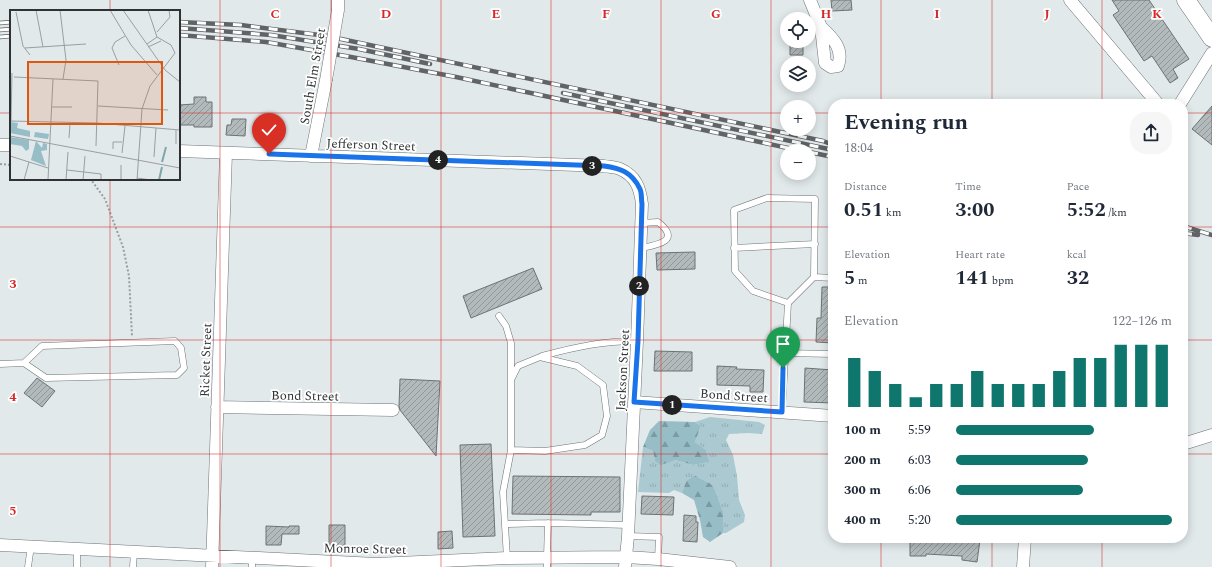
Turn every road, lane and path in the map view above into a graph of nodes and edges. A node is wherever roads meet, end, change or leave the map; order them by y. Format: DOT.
graph roads {
  1 [pos="810,0"];
  2 [pos="1070,0"];
  3 [pos="1186,0"];
  4 [pos="338,5"];
  5 [pos="821,27"];
  6 [pos="1212,38"];
  7 [pos="1212,53"];
  8 [pos="1154,99"];
  9 [pos="1183,99"];
  10 [pos="180,151"];
  11 [pos="226,153"];
  12 [pos="311,156"];
  13 [pos="0,164"];
  14 [pos="10,165"];
  15 [pos="632,176"];
  16 [pos="90,180"];
  17 [pos="642,223"];
  18 [pos="815,244"];
  19 [pos="641,248"];
  20 [pos="734,248"];
  21 [pos="814,277"];
  22 [pos="828,278"];
  23 [pos="788,302"];
  24 [pos="499,316"];
  25 [pos="638,341"];
  26 [pos="132,343"];
  27 [pos="784,353"];
  28 [pos="828,354"];
  29 [pos="540,356"];
  30 [pos="24,363"];
  31 [pos="0,364"];
  32 [pos="511,380"];
  33 [pos="634,402"];
  34 [pos="218,408"];
  35 [pos="393,410"];
  36 [pos="782,412"];
  37 [pos="828,416"];
  38 [pos="1212,435"];
  39 [pos="1188,442"];
  40 [pos="511,450"];
  41 [pos="548,523"];
  42 [pos="505,524"];
  43 [pos="628,531"];
  44 [pos="1025,543"];
  45 [pos="0,545"];
  46 [pos="31,546"];
  47 [pos="77,549"];
  48 [pos="134,552"];
  49 [pos="507,558"];
  50 [pos="658,559"];
  51 [pos="212,562"];
  52 [pos="252,562"];
  53 [pos="547,562"];
  54 [pos="625,562"];
  55 [pos="347,565"];
  56 [pos="376,565"];
  57 [pos="28,567"];
  58 [pos="77,567"];
  59 [pos="133,567"];
  60 [pos="730,567"];
  61 [pos="1023,567"];
  1 -- 5 [label="street"];
  2 -- 8 [label="street"];
  3 -- 6 [label="street"];
  4 -- 12 [label="street, South Elm Street, bridge"];
  7 -- 9 [label="street"];
  10 -- 11 [label="street, Jefferson Street"];
  11 -- 12 [label="street, Jefferson Street"];
  11 -- 34 [label="street, Ricket Street"];
  12 -- 15 [label="street, Jefferson Street"];
  13 -- 14 [label="path"];
  15 -- 17 [label="street, Jackson Street"];
  16 -- 26 [label="path"];
  17 -- 19 [label="street, Jackson Street"];
  17 -- 19 [label="lane"];
  18 -- 20 [label="lane"];
  18 -- 20 [label="lane"];
  18 -- 21 [label="lane"];
  19 -- 25 [label="street, Jackson Street"];
  20 -- 23 [label="lane"];
  21 -- 22 [label="lane"];
  21 -- 23 [label="lane"];
  23 -- 27 [label="lane"];
  24 -- 32 [label="lane"];
  25 -- 29 [label="lane"];
  25 -- 33 [label="street, Jackson Street"];
  26 -- 30 [label="lane"];
  26 -- 30 [label="lane"];
  27 -- 28 [label="lane"];
  27 -- 36 [label="lane"];
  29 -- 32 [label="lane"];
  29 -- 40 [label="lane"];
  30 -- 31 [label="lane"];
  32 -- 40 [label="lane"];
  33 -- 36 [label="street, Bond Street"];
  33 -- 43 [label="street, Jackson Street"];
  34 -- 35 [label="street, Bond Street"];
  34 -- 51 [label="street, Ricket Street"];
  36 -- 37 [label="street, Bond Street"];
  38 -- 39 [label="street"];
  40 -- 42 [label="lane"];
  41 -- 42 [label="lane"];
  41 -- 43 [label="lane"];
  41 -- 53 [label="lane"];
  42 -- 49 [label="lane"];
  43 -- 50 [label="lane"];
  43 -- 54 [label="street, Jackson Street"];
  44 -- 61 [label="street"];
  45 -- 46 [label="street, Monroe Street"];
  46 -- 47 [label="street, Monroe Street"];
  46 -- 57 [label="lane"];
  47 -- 48 [label="street, Monroe Street"];
  47 -- 58 [label="lane"];
  48 -- 51 [label="street, Monroe Street"];
  48 -- 59 [label="lane"];
  49 -- 53 [label="street, Monroe Street"];
  49 -- 56 [label="street, Monroe Street"];
  50 -- 54 [label="street, Monroe Street"];
  50 -- 60 [label="street, Monroe Street"];
  51 -- 52 [label="street, Monroe Street"];
  52 -- 55 [label="street, Monroe Street"];
  53 -- 54 [label="street, Monroe Street"];
  55 -- 56 [label="street, Monroe Street"];
}
